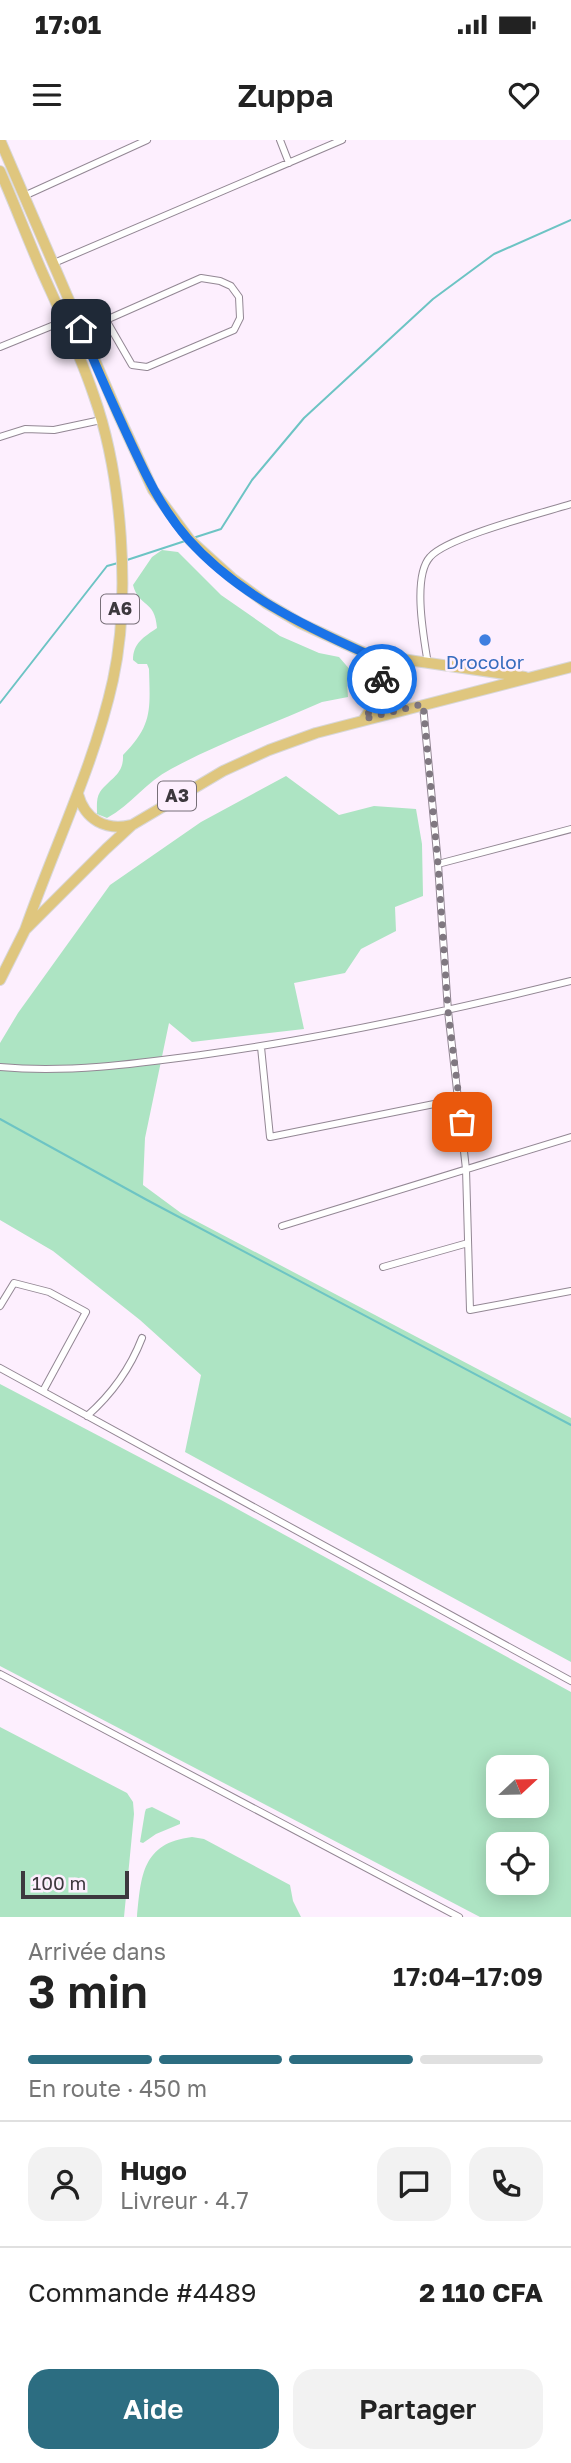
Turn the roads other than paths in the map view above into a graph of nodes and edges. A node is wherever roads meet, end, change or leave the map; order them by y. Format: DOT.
graph roads {
  1 [pos="147,140"];
  2 [pos="280,140"];
  3 [pos="342,140"];
  4 [pos="3,141"];
  5 [pos="289,163"];
  6 [pos="0,171"];
  7 [pos="24,196"];
  8 [pos="54,263"];
  9 [pos="106,320"];
  10 [pos="64,321"];
  11 [pos="81,329"];
  12 [pos="0,347"];
  13 [pos="118,414"];
  14 [pos="101,420"];
  15 [pos="0,436"];
  16 [pos="571,504"];
  17 [pos="367,654"];
  18 [pos="428,664"];
  19 [pos="571,667"];
  20 [pos="525,677"];
  21 [pos="423,704"];
  22 [pos="364,719"];
  23 [pos="78,794"];
  24 [pos="132,825"];
  25 [pos="571,829"];
  26 [pos="438,864"];
  27 [pos="25,930"];
  28 [pos="0,980"];
  29 [pos="571,982"];
  30 [pos="448,1011"];
  31 [pos="261,1047"];
  32 [pos="0,1067"];
  33 [pos="459,1099"];
  34 [pos="571,1137"];
  35 [pos="466,1169"];
  36 [pos="282,1226"];
  37 [pos="468,1244"];
  38 [pos="383,1267"];
  39 [pos="571,1292"];
  40 [pos="0,1306"];
  41 [pos="142,1338"];
  42 [pos="0,1368"];
  43 [pos="43,1391"];
  44 [pos="87,1416"];
  45 [pos="0,1674"];
  46 [pos="571,1681"];
  47 [pos="459,1917"];
  1 -- 7 [label="street"];
  2 -- 5 [label="street"];
  3 -- 5 [label="street"];
  4 -- 7 [label="highway"];
  5 -- 8 [label="street"];
  6 -- 10 [label="highway, A6"];
  7 -- 8 [label="highway"];
  8 -- 11 [label="highway"];
  9 -- 9 [label="street"];
  9 -- 11 [label="street"];
  10 -- 12 [label="street"];
  10 -- 14 [label="highway, A6"];
  11 -- 13 [label="highway"];
  13 -- 14 [label="highway"];
  13 -- 17 [label="highway"];
  14 -- 15 [label="street"];
  14 -- 23 [label="highway, A6"];
  16 -- 18 [label="street"];
  17 -- 18 [label="highway"];
  17 -- 22 [label="highway"];
  18 -- 20 [label="highway"];
  19 -- 20 [label="highway, A3"];
  20 -- 21 [label="highway, A3"];
  21 -- 22 [label="highway, A3"];
  21 -- 26 [label="street"];
  22 -- 24 [label="highway, A3"];
  23 -- 24 [label="highway"];
  23 -- 27 [label="highway, A6"];
  24 -- 27 [label="highway, A3"];
  25 -- 26 [label="street"];
  26 -- 30 [label="street"];
  27 -- 28 [label="highway, A3"];
  29 -- 30 [label="street"];
  30 -- 31 [label="street"];
  30 -- 33 [label="street"];
  31 -- 32 [label="street"];
  31 -- 33 [label="street"];
  33 -- 35 [label="street"];
  34 -- 35 [label="street"];
  35 -- 36 [label="street"];
  35 -- 37 [label="street"];
  37 -- 38 [label="street"];
  37 -- 39 [label="street"];
  40 -- 43 [label="street"];
  41 -- 44 [label="street"];
  42 -- 43 [label="street"];
  43 -- 44 [label="street"];
  44 -- 46 [label="street"];
  45 -- 47 [label="street"];
}
